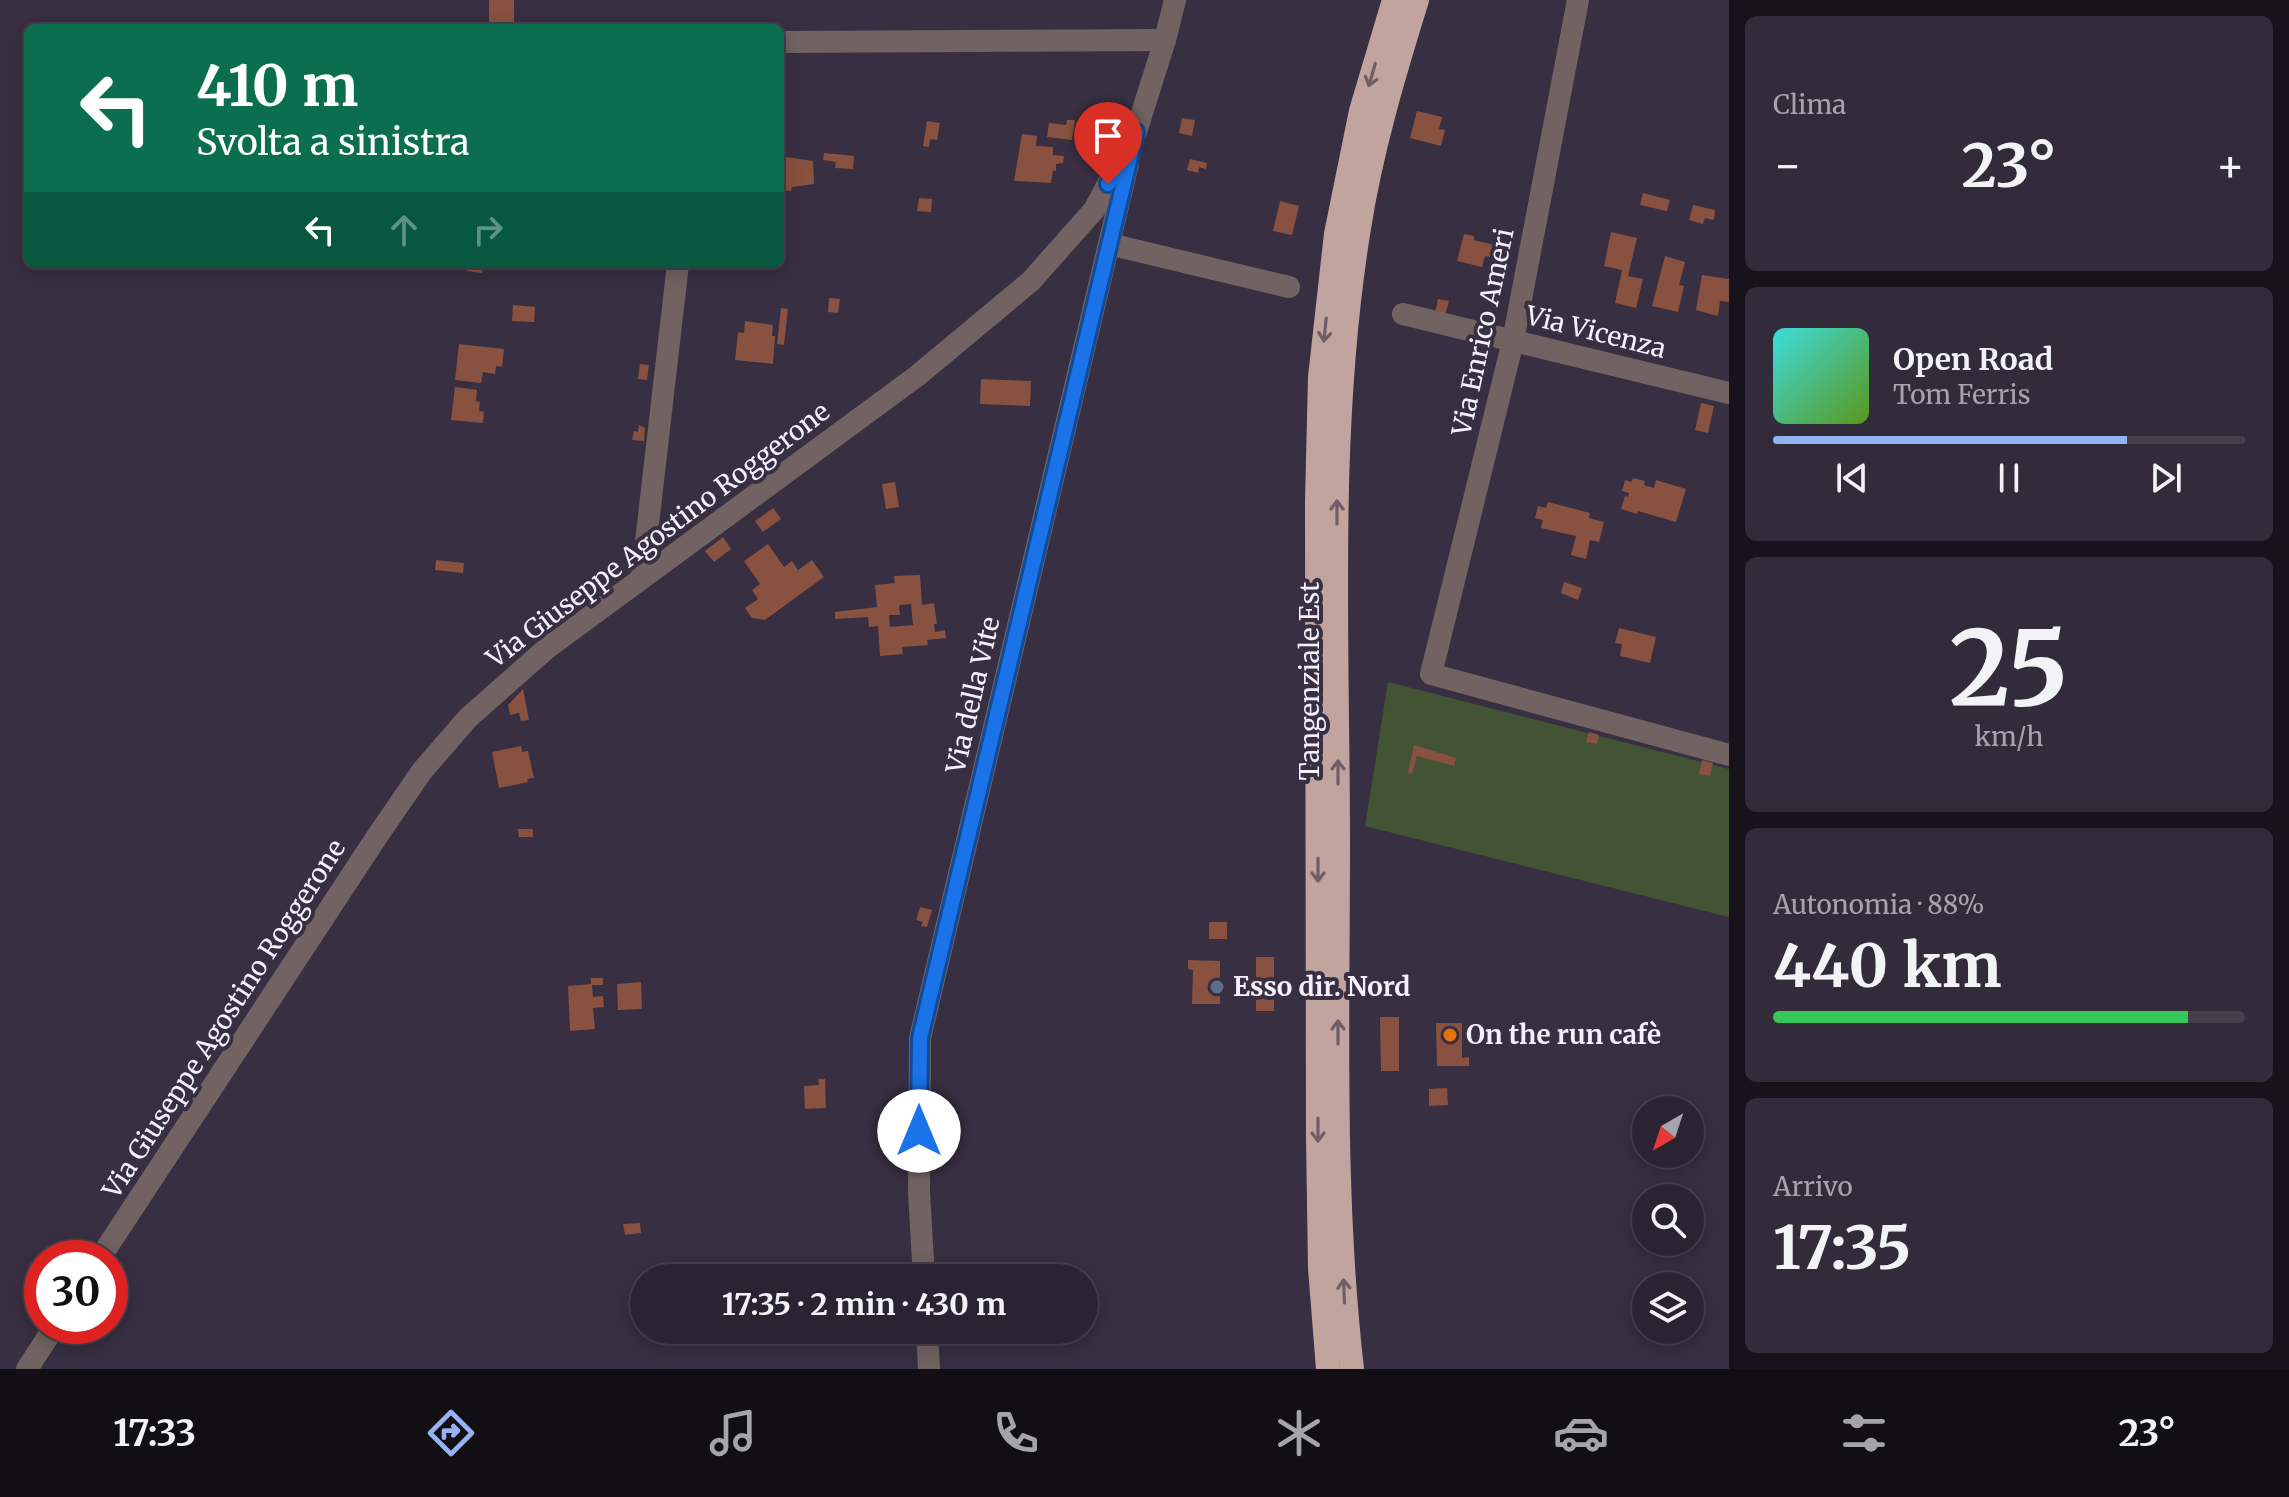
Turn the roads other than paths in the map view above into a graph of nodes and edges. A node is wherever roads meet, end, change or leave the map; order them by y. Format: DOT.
graph roads {
  1 [pos="1175,0"];
  2 [pos="1394,0"];
  3 [pos="1417,0"];
  4 [pos="1573,1"];
  5 [pos="1165,40"];
  6 [pos="784,42"];
  7 [pos="1136,132"];
  8 [pos="1109,244"];
  9 [pos="678,268"];
  10 [pos="1289,287"];
  11 [pos="1403,314"];
  12 [pos="1513,341"];
  13 [pos="1729,393"];
  14 [pos="642,576"];
  15 [pos="1729,755"];
  16 [pos="112,1240"];
  17 [pos="923,1264"];
  18 [pos="43,1344"];
  19 [pos="928,1344"];
  20 [pos="27,1369"];
  21 [pos="929,1369"];
  22 [pos="1328,1369"];
  23 [pos="1352,1369"];
  1 -- 5 [label="street, Via Giuseppe Agostino Roggerone"];
  2 -- 22 [label="highway, Tangenziale Est, one-way"];
  23 -- 3 [label="highway, Tangenziale Est, one-way"];
  4 -- 12 [label="street, Via Enrico Ameri"];
  5 -- 6 [label="street"];
  5 -- 7 [label="street, Via Giuseppe Agostino Roggerone"];
  7 -- 8 [label="street, Via della Vite"];
  7 -- 14 [label="street, Via Giuseppe Agostino Roggerone"];
  8 -- 10 [label="street"];
  8 -- 17 [label="street, Via della Vite"];
  9 -- 14 [label="street"];
  11 -- 12 [label="street, Via Vicenza"];
  12 -- 13 [label="street, Via Vicenza"];
  12 -- 15 [label="street, Via Enrico Ameri"];
  14 -- 16 [label="street, Via Giuseppe Agostino Roggerone"];
  18 -- 20 [label="street"];
  19 -- 21 [label="street"];
}
